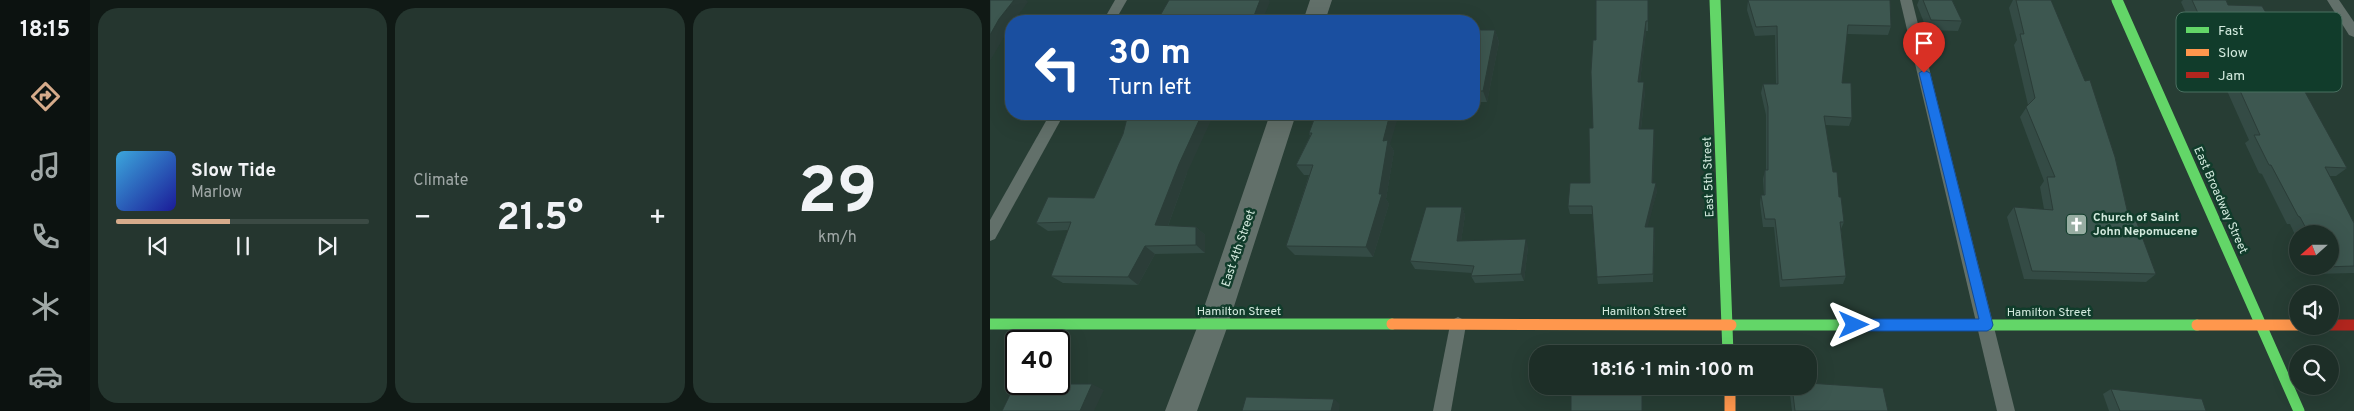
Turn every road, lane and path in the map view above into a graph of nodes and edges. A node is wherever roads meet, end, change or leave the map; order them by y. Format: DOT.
graph roads {
  1 [pos="1122,0"];
  2 [pos="1321,0"];
  3 [pos="1714,0"];
  4 [pos="1906,0"];
  5 [pos="2117,0"];
  6 [pos="2333,0"];
  7 [pos="2341,12"];
  8 [pos="2342,14"];
  9 [pos="1113,15"];
  10 [pos="1316,15"];
  11 [pos="2354,32"];
  12 [pos="1054,120"];
  13 [pos="1281,120"];
  14 [pos="990,234"];
  15 [pos="990,324"];
  16 [pos="1213,325"];
  17 [pos="1458,325"];
  18 [pos="1728,325"];
  19 [pos="1987,325"];
  20 [pos="2339,325"];
  21 [pos="2354,325"];
  22 [pos="2262,326"];
  23 [pos="2289,326"];
  24 [pos="1728,345"];
  25 [pos="1730,395"];
  26 [pos="1181,411"];
  27 [pos="1442,411"];
  28 [pos="1730,411"];
  29 [pos="2006,411"];
  30 [pos="2299,411"];
  1 -- 9 [label="lane"];
  2 -- 10 [label="street"];
  3 -- 18 [label="street, East 5th Street"];
  4 -- 19 [label="lane"];
  5 -- 22 [label="street, East Broadway Street"];
  6 -- 7 [label="lane"];
  8 -- 11 [label="lane"];
  12 -- 14 [label="lane"];
  13 -- 16 [label="street, East 4th Street"];
  15 -- 16 [label="street, Hamilton Street"];
  16 -- 17 [label="street, Hamilton Street"];
  16 -- 26 [label="street, East 4th Street"];
  17 -- 18 [label="street, Hamilton Street"];
  17 -- 27 [label="lane"];
  18 -- 19 [label="street, Hamilton Street"];
  18 -- 24 [label="street, East 5th Street"];
  19 -- 22 [label="street, Hamilton Street"];
  19 -- 29 [label="lane"];
  20 -- 21 [label="street"];
  22 -- 23 [label="street, Hamilton Street"];
  22 -- 30 [label="street, East Broadway Street"];
  25 -- 28 [label="street"];
}
